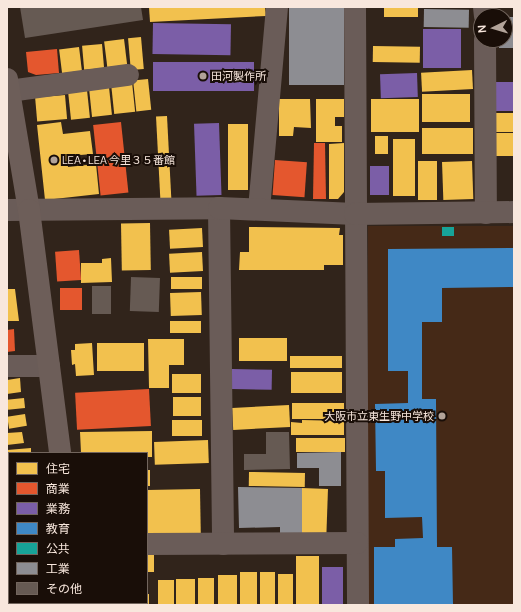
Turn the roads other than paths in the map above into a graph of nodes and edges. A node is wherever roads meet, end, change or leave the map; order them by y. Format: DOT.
graph roads {
  1 [pos="277,7"];
  2 [pos="355,7"];
  3 [pos="485,48"];
  4 [pos="128,75"];
  5 [pos="8,86"];
  6 [pos="219,208"];
  7 [pos="259,209"];
  8 [pos="7,210"];
  9 [pos="29,210"];
  10 [pos="514,212"];
  11 [pos="486,213"];
  12 [pos="356,214"];
  13 [pos="7,366"];
  14 [pos="49,366"];
  15 [pos="60,452"];
  16 [pos="358,543"];
  17 [pos="148,544"];
  18 [pos="223,544"];
  19 [pos="358,605"];
  1 -- 7 [label="street"];
  2 -- 12 [label="street"];
  3 -- 11 [label="street"];
  4 -- 5 [label="street"];
  5 -- 9 [label="street"];
  6 -- 7 [label="street"];
  6 -- 9 [label="street"];
  6 -- 18 [label="street"];
  7 -- 12 [label="street"];
  8 -- 9 [label="street"];
  9 -- 14 [label="street"];
  10 -- 11 [label="street"];
  11 -- 12 [label="street"];
  12 -- 16 [label="street"];
  13 -- 14 [label="street"];
  14 -- 15 [label="street"];
  16 -- 18 [label="street"];
  16 -- 19 [label="street"];
  17 -- 18 [label="street"];
}
